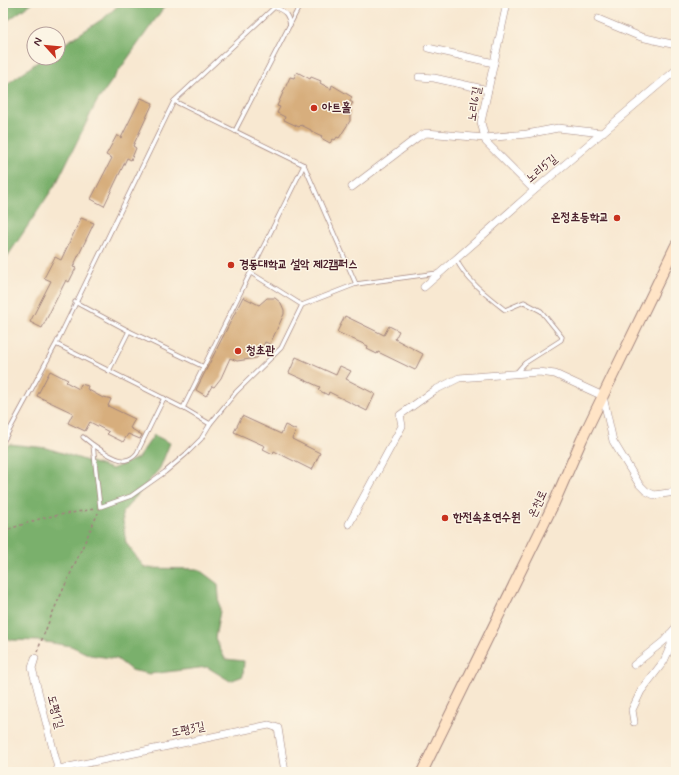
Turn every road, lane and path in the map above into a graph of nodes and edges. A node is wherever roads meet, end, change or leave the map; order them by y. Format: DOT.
graph roads {
  1 [pos="279,3"];
  2 [pos="301,3"];
  3 [pos="506,3"];
  4 [pos="274,7"];
  5 [pos="598,19"];
  6 [pos="290,25"];
  7 [pos="676,45"];
  8 [pos="428,48"];
  9 [pos="494,63"];
  10 [pos="676,70"];
  11 [pos="419,77"];
  12 [pos="488,90"];
  13 [pos="174,101"];
  14 [pos="235,132"];
  15 [pos="602,133"];
  16 [pos="485,138"];
  17 [pos="304,165"];
  18 [pos="352,187"];
  19 [pos="534,190"];
  20 [pos="676,246"];
  21 [pos="456,259"];
  22 [pos="440,272"];
  23 [pos="251,273"];
  24 [pos="356,284"];
  25 [pos="424,287"];
  26 [pos="76,302"];
  27 [pos="302,305"];
  28 [pos="129,331"];
  29 [pos="56,344"];
  30 [pos="204,367"];
  31 [pos="109,371"];
  32 [pos="515,374"];
  33 [pos="603,396"];
  34 [pos="164,398"];
  35 [pos="183,408"];
  36 [pos="210,424"];
  37 [pos="83,437"];
  38 [pos="3,442"];
  39 [pos="92,445"];
  40 [pos="676,492"];
  41 [pos="100,507"];
  42 [pos="349,524"];
  43 [pos="3,531"];
  44 [pos="676,627"];
  45 [pos="670,634"];
  46 [pos="35,658"];
  47 [pos="634,664"];
  48 [pos="634,722"];
  49 [pos="59,771"];
  50 [pos="285,772"];
  51 [pos="422,772"];
  1 -- 4 [label="lane"];
  2 -- 6 [label="lane"];
  3 -- 9 [label="street, 노리6길"];
  4 -- 6 [label="lane"];
  4 -- 13 [label="lane"];
  5 -- 7 [label="street"];
  6 -- 14 [label="lane"];
  8 -- 9 [label="street"];
  9 -- 12 [label="street, 노리6길"];
  10 -- 15 [label="street, 노리5길"];
  11 -- 12 [label="street"];
  12 -- 16 [label="street, 노리6길"];
  13 -- 14 [label="lane"];
  13 -- 26 [label="lane"];
  14 -- 17 [label="lane"];
  15 -- 16 [label="street"];
  15 -- 19 [label="street, 노리5길"];
  16 -- 18 [label="street"];
  16 -- 19 [label="street, 노리6길"];
  17 -- 23 [label="lane"];
  17 -- 24 [label="lane"];
  19 -- 21 [label="street, 노리5길"];
  20 -- 33 [label="street, 온천로"];
  21 -- 22 [label="street, 노리5길"];
  21 -- 32 [label="lane"];
  22 -- 24 [label="lane"];
  22 -- 25 [label="street, 노리5길"];
  23 -- 27 [label="lane"];
  23 -- 30 [label="lane"];
  24 -- 27 [label="lane"];
  26 -- 28 [label="lane"];
  26 -- 29 [label="lane"];
  27 -- 36 [label="lane"];
  28 -- 30 [label="lane"];
  28 -- 31 [label="lane"];
  29 -- 31 [label="lane"];
  29 -- 38 [label="lane"];
  30 -- 35 [label="lane"];
  31 -- 34 [label="lane"];
  32 -- 33 [label="street"];
  32 -- 42 [label="street"];
  33 -- 40 [label="street"];
  33 -- 51 [label="street, 온천로"];
  34 -- 35 [label="lane"];
  34 -- 39 [label="lane"];
  35 -- 36 [label="lane"];
  36 -- 41 [label="lane"];
  37 -- 39 [label="lane"];
  39 -- 41 [label="lane"];
  41 -- 43 [label="path"];
  41 -- 46 [label="path"];
  44 -- 45 [label="street"];
  45 -- 47 [label="street"];
  45 -- 48 [label="street"];
  46 -- 49 [label="street, 도평1길"];
  49 -- 50 [label="street, 도평3길"];
}
